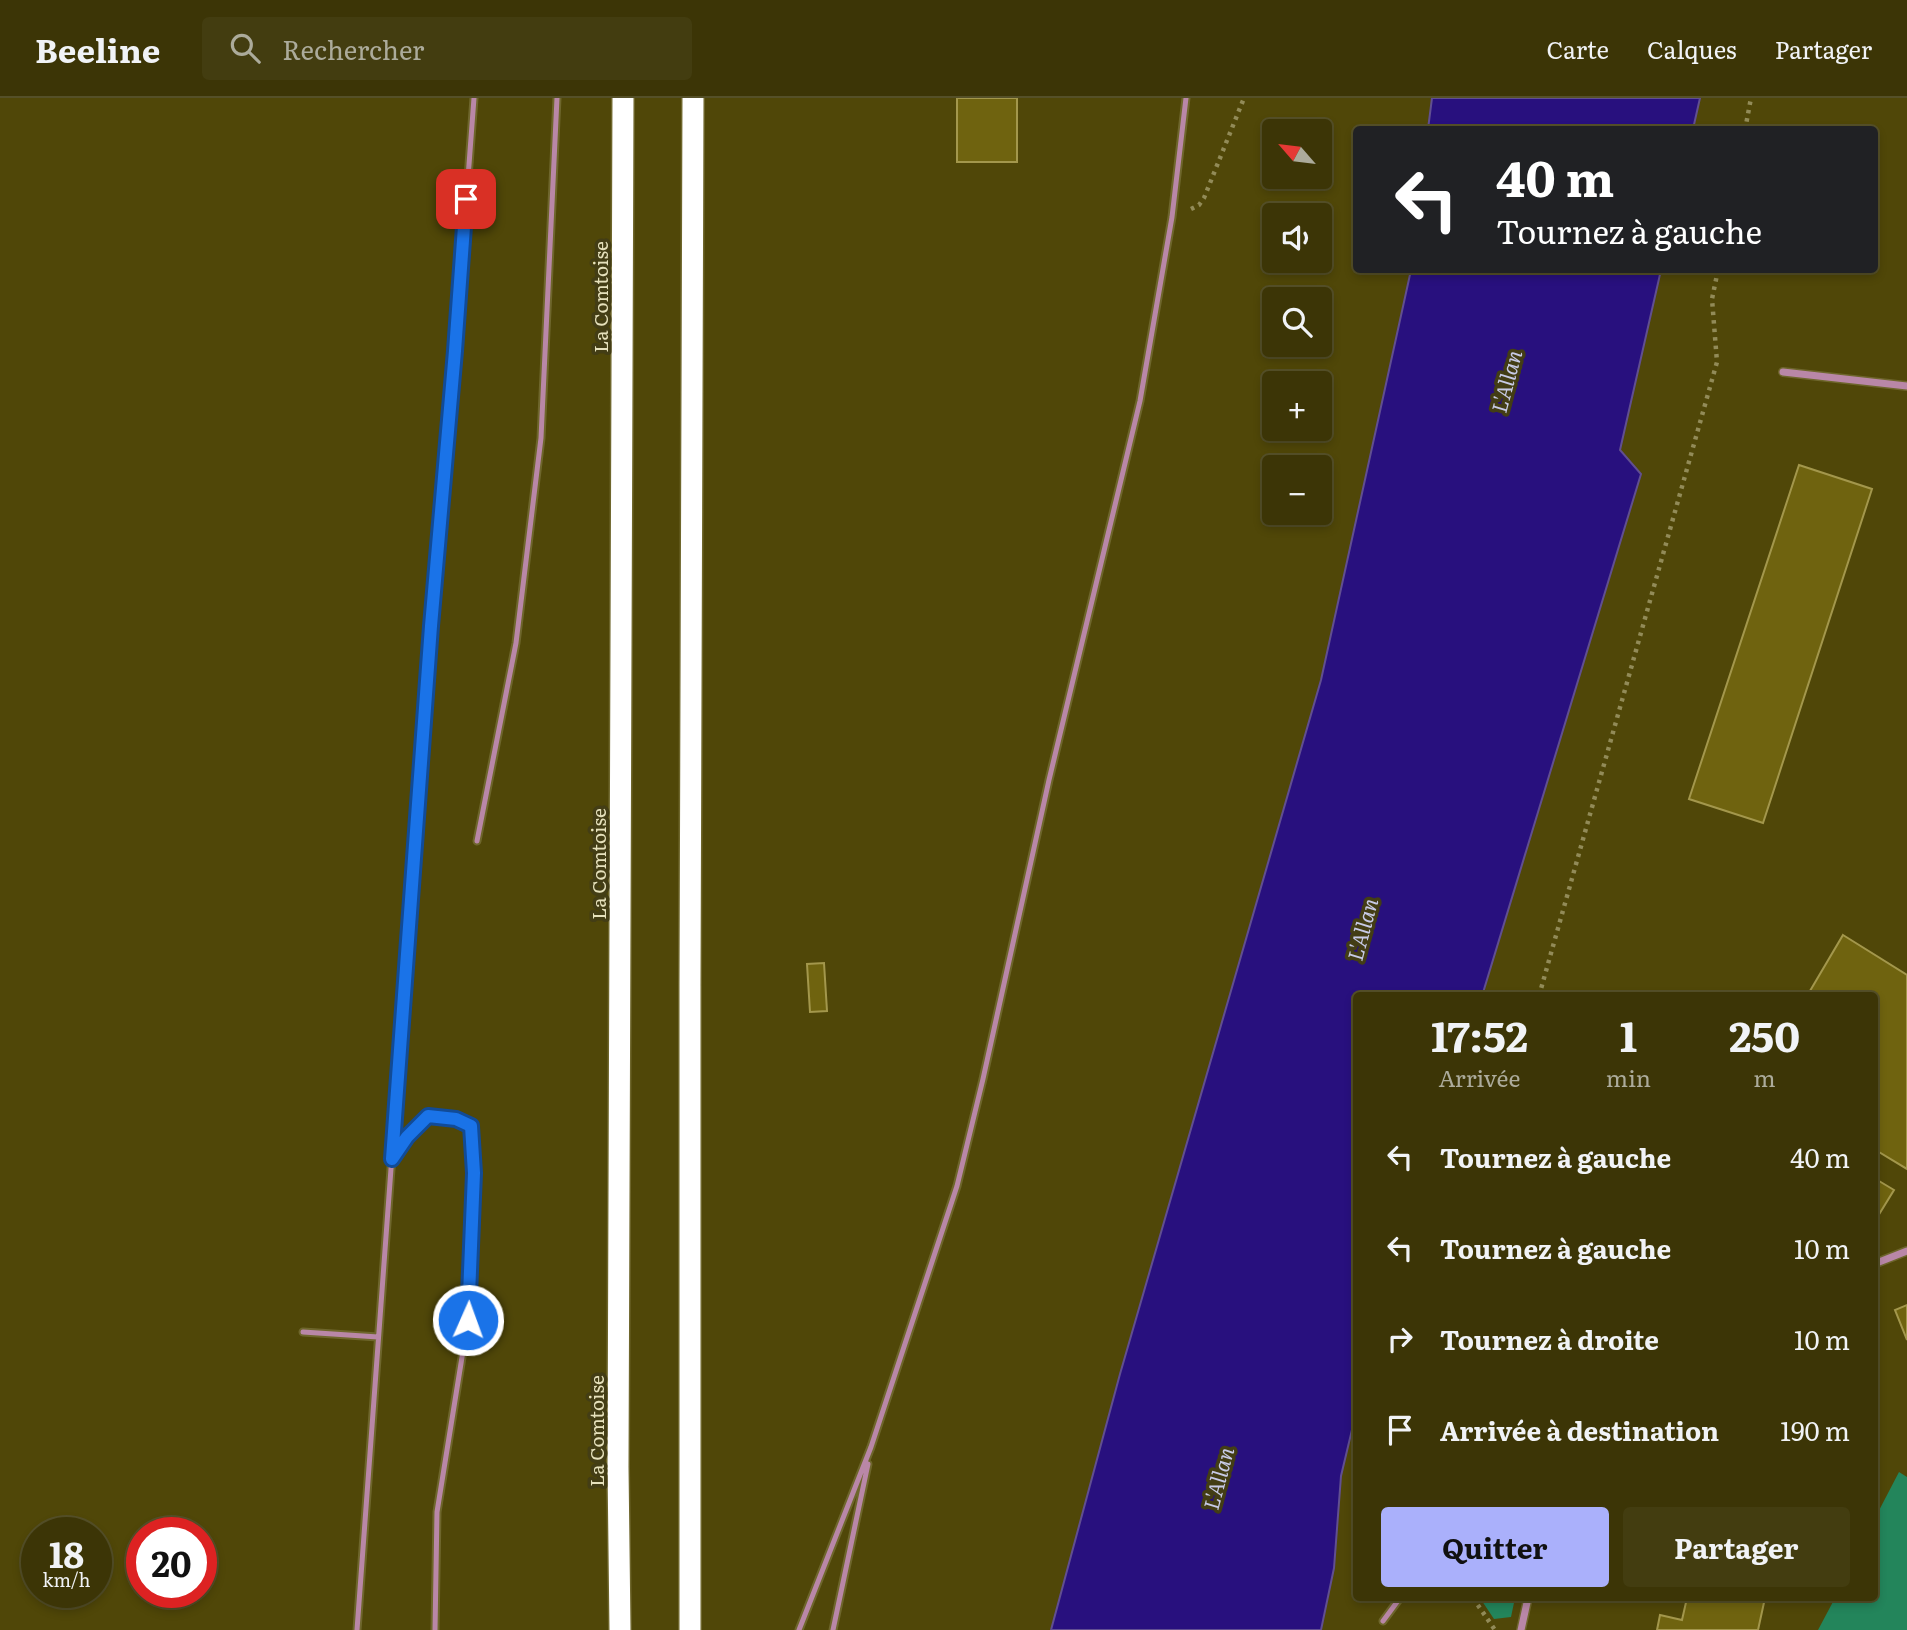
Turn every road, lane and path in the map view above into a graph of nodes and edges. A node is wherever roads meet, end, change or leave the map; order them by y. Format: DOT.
graph roads {
  1 [pos="474,98"];
  2 [pos="557,98"];
  3 [pos="623,98"];
  4 [pos="693,98"];
  5 [pos="1186,98"];
  6 [pos="1244,98"];
  7 [pos="1751,98"];
  8 [pos="1746,126"];
  9 [pos="1172,217"];
  10 [pos="1717,273"];
  11 [pos="1783,372"];
  12 [pos="1907,386"];
  13 [pos="477,841"];
  14 [pos="1540,992"];
  15 [pos="392,1159"];
  16 [pos="1907,1251"];
  17 [pos="1878,1262"];
  18 [pos="303,1332"];
  19 [pos="378,1337"];
  20 [pos="871,1447"];
  21 [pos="1397,1601"];
  22 [pos="1475,1601"];
  23 [pos="1527,1601"];
  24 [pos="1383,1621"];
  25 [pos="357,1630"];
  26 [pos="435,1630"];
  27 [pos="620,1630"];
  28 [pos="690,1630"];
  29 [pos="799,1630"];
  30 [pos="832,1630"];
  31 [pos="1495,1630"];
  32 [pos="1521,1630"];
  1 -- 15 [label="lane"];
  2 -- 13 [label="lane"];
  3 -- 27 [label="highway, La Comtoise"];
  4 -- 28 [label="highway"];
  5 -- 9 [label="lane"];
  6 -- 9 [label="path"];
  7 -- 8 [label="path"];
  9 -- 20 [label="lane"];
  10 -- 14 [label="path"];
  11 -- 12 [label="street"];
  15 -- 19 [label="lane"];
  15 -- 26 [label="lane"];
  16 -- 17 [label="street"];
  18 -- 19 [label="lane"];
  19 -- 25 [label="lane"];
  20 -- 29 [label="lane"];
  20 -- 30 [label="lane"];
  21 -- 24 [label="lane"];
  22 -- 31 [label="path"];
  23 -- 32 [label="street"];
}
